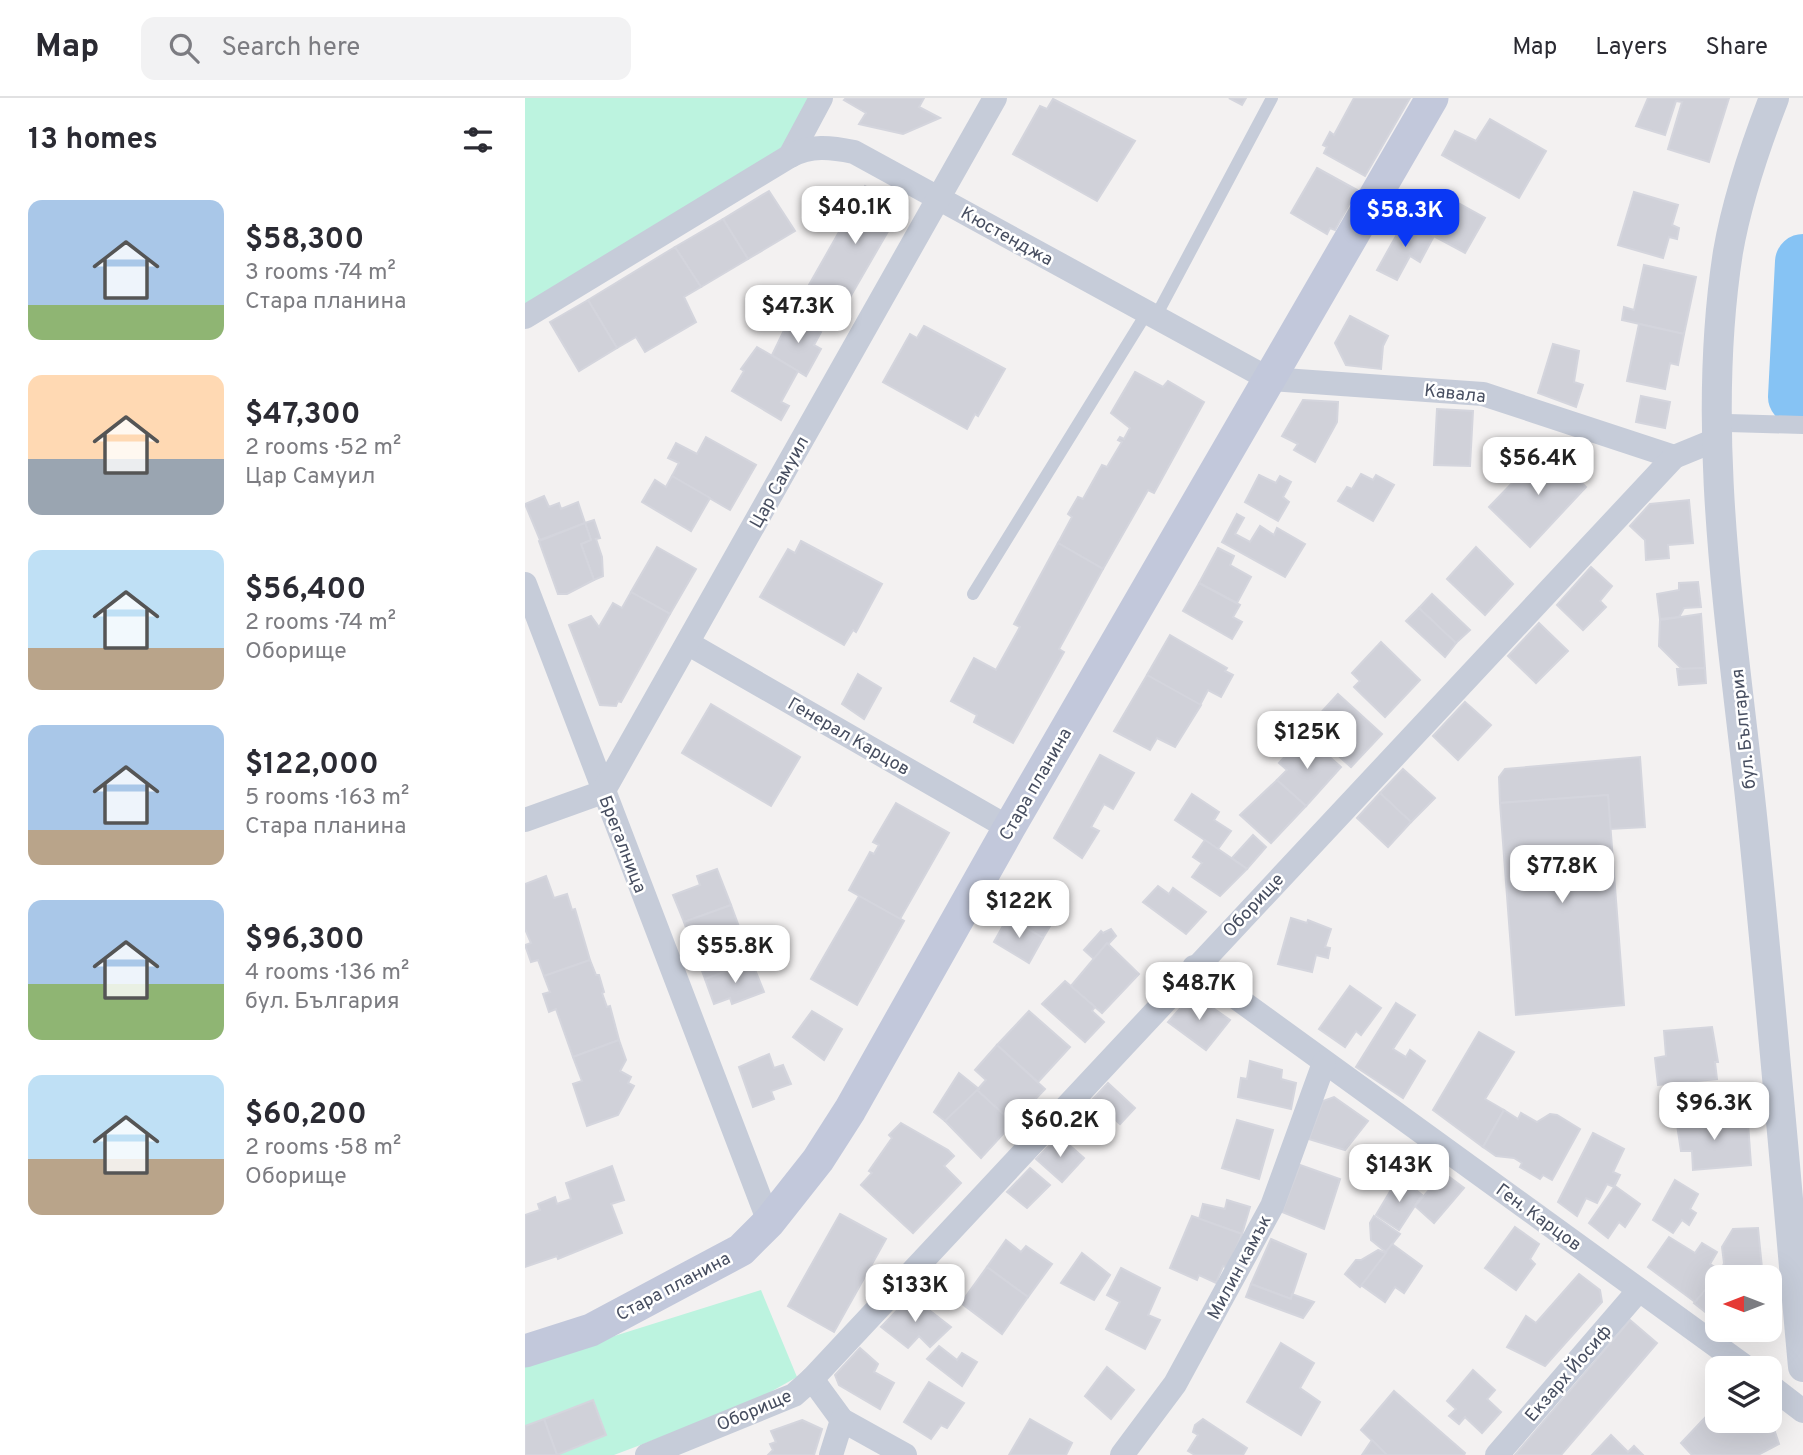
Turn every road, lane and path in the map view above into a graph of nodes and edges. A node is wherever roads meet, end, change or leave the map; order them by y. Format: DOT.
graph roads {
  1 [pos="821,98"];
  2 [pos="995,98"];
  3 [pos="1272,98"];
  4 [pos="1432,98"];
  5 [pos="1774,98"];
  6 [pos="790,156"];
  7 [pos="937,198"];
  8 [pos="1150,316"];
  9 [pos="525,317"];
  10 [pos="1269,379"];
  11 [pos="1803,425"];
  12 [pos="1723,431"];
  13 [pos="1674,457"];
  14 [pos="525,584"];
  15 [pos="973,594"];
  16 [pos="689,644"];
  17 [pos="603,792"];
  18 [pos="525,820"];
  19 [pos="1009,828"];
  20 [pos="1194,967"];
  21 [pos="1324,1063"];
  22 [pos="769,1222"];
  23 [pos="1639,1290"];
  24 [pos="525,1351"];
  25 [pos="1730,1356"];
  26 [pos="1803,1367"];
  27 [pos="812,1379"];
  28 [pos="1782,1395"];
  29 [pos="1803,1410"];
  30 [pos="842,1420"];
  31 [pos="647,1455"];
  32 [pos="831,1455"];
  33 [pos="905,1455"];
  34 [pos="1122,1455"];
  35 [pos="1497,1455"];
  1 -- 6 [label="street"];
  2 -- 7 [label="street, Цар Самуил"];
  3 -- 8 [label="lane"];
  4 -- 10 [label="main road, Стара планина"];
  5 -- 12 [label="street, бул. България"];
  6 -- 7 [label="street, Кюстенджа"];
  6 -- 9 [label="street, Кюстенджа"];
  7 -- 8 [label="street, Кюстенджа"];
  7 -- 16 [label="street, Цар Самуил"];
  8 -- 10 [label="street, Кюстенджа"];
  8 -- 15 [label="lane"];
  10 -- 13 [label="street, Кавала"];
  10 -- 19 [label="main road, Стара планина"];
  11 -- 12 [label="street, Оборище"];
  12 -- 13 [label="street, Оборище"];
  12 -- 26 [label="street, бул. България"];
  13 -- 20 [label="street, Оборище"];
  14 -- 17 [label="street, Брегалница"];
  16 -- 17 [label="street, Цар Самуил"];
  16 -- 19 [label="street, Генерал Карцов"];
  17 -- 18 [label="street"];
  17 -- 22 [label="street, Брегалница"];
  19 -- 22 [label="main road, Стара планина"];
  20 -- 21 [label="street, Ген. Карцов"];
  20 -- 27 [label="street, Оборище"];
  21 -- 23 [label="street, Ген. Карцов"];
  21 -- 34 [label="street, Милин камък"];
  22 -- 24 [label="main road, Стара планина"];
  23 -- 25 [label="street, Ген. Карцов"];
  23 -- 35 [label="street, Екзарх Йосиф"];
  27 -- 30 [label="street"];
  27 -- 31 [label="street, Оборище"];
  28 -- 29 [label="street"];
  30 -- 32 [label="street"];
  30 -- 33 [label="street"];
}
